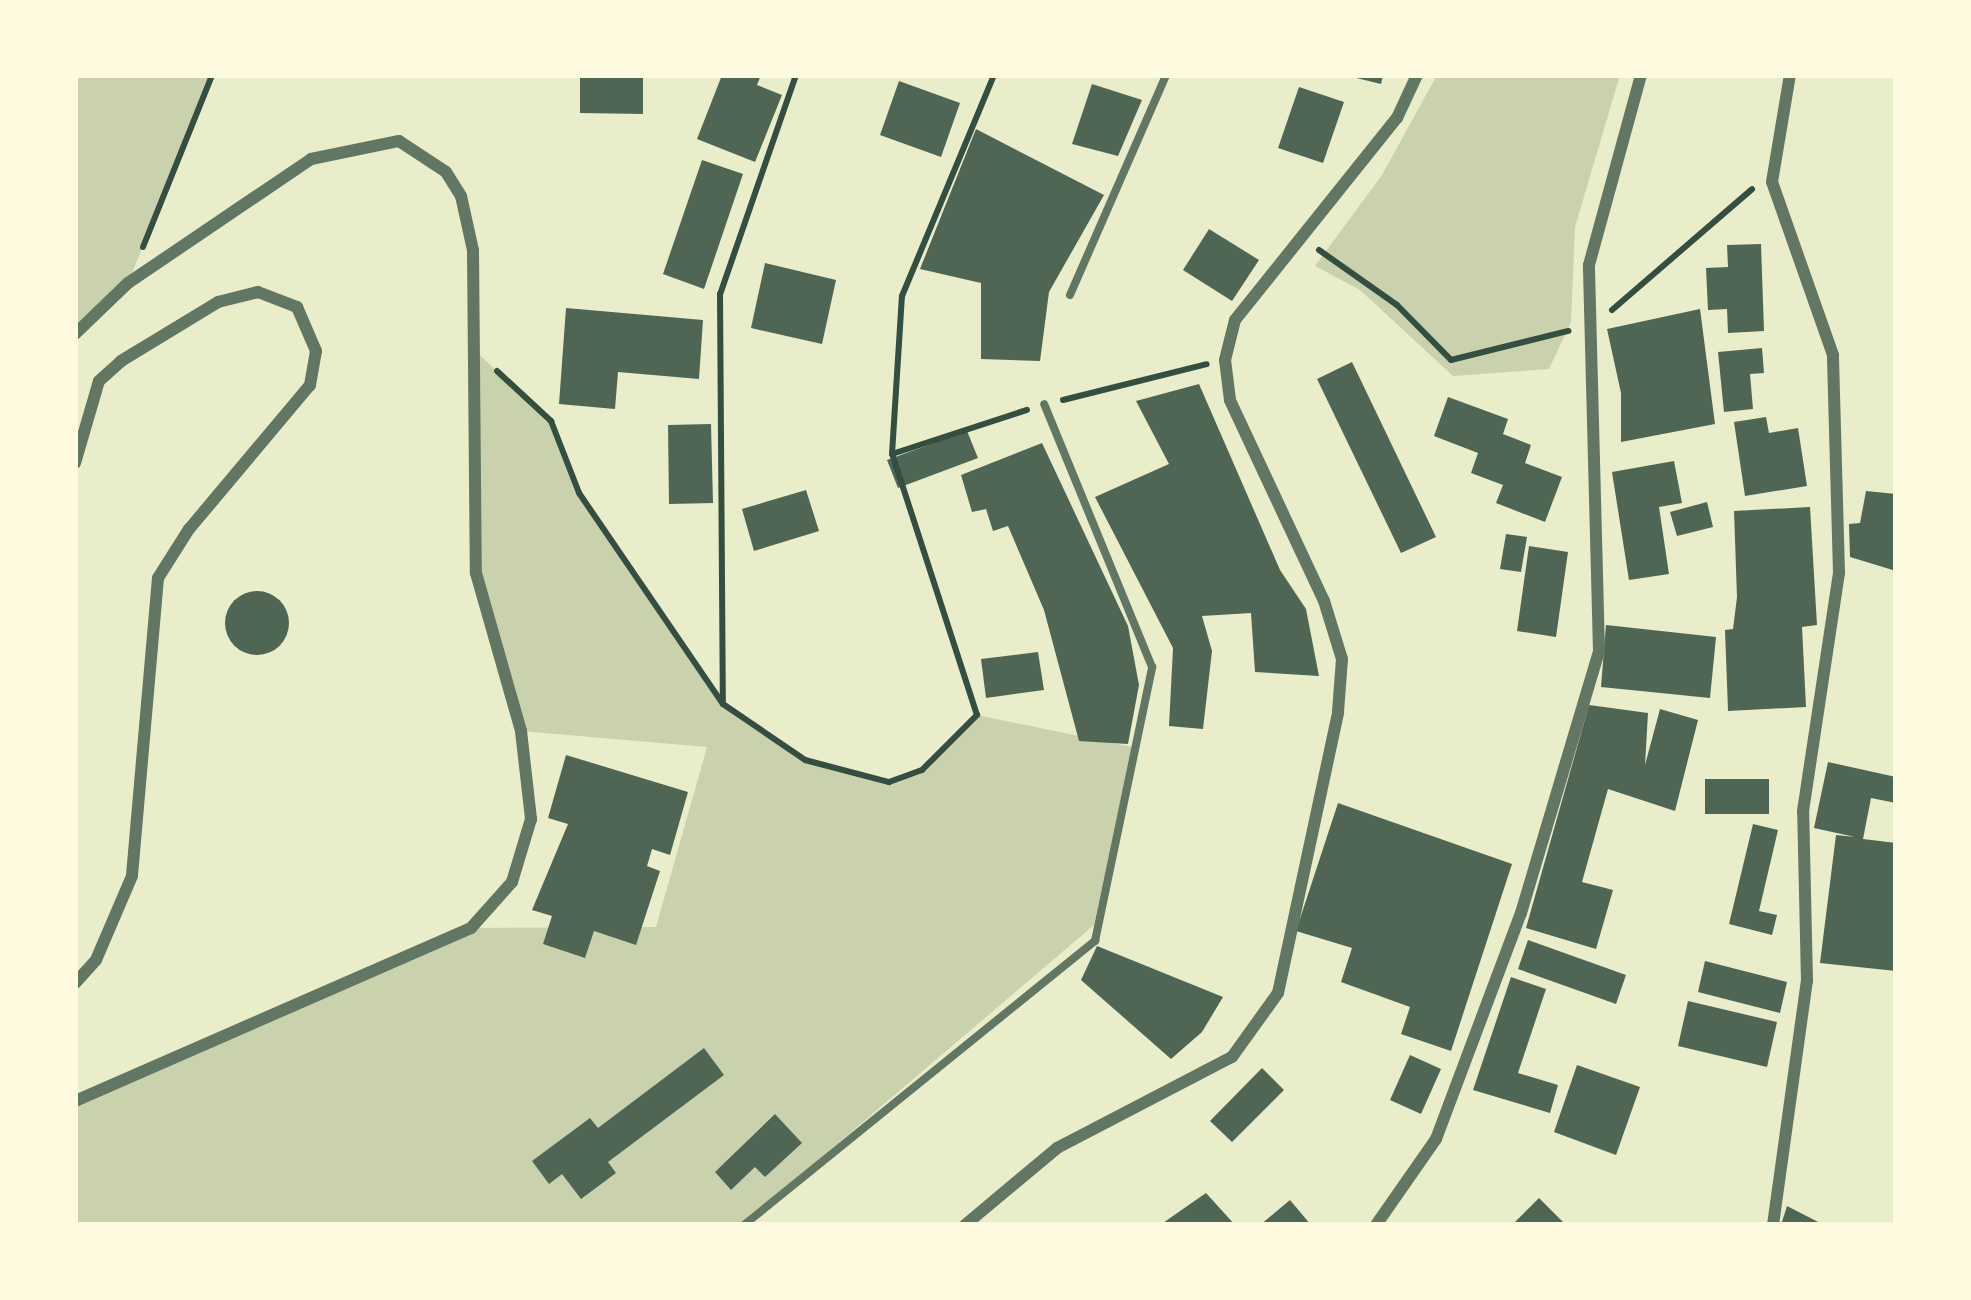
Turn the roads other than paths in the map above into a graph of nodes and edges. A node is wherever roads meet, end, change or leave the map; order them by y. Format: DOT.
graph roads {
  1 [pos="1166,75"];
  2 [pos="1418,75"];
  3 [pos="1641,75"];
  4 [pos="1790,75"];
  5 [pos="1070,295"];
  6 [pos="75,334"];
  7 [pos="1044,404"];
  8 [pos="75,463"];
  9 [pos="75,983"];
  10 [pos="75,1100"];
  11 [pos="744,1225"];
  12 [pos="965,1225"];
  13 [pos="1376,1225"];
  14 [pos="1773,1225"];
  1 -- 5 [label="lane"];
  2 -- 12 [label="street"];
  3 -- 13 [label="street"];
  4 -- 14 [label="street"];
  6 -- 10 [label="street"];
  7 -- 11 [label="lane"];
  8 -- 9 [label="street"];
}
